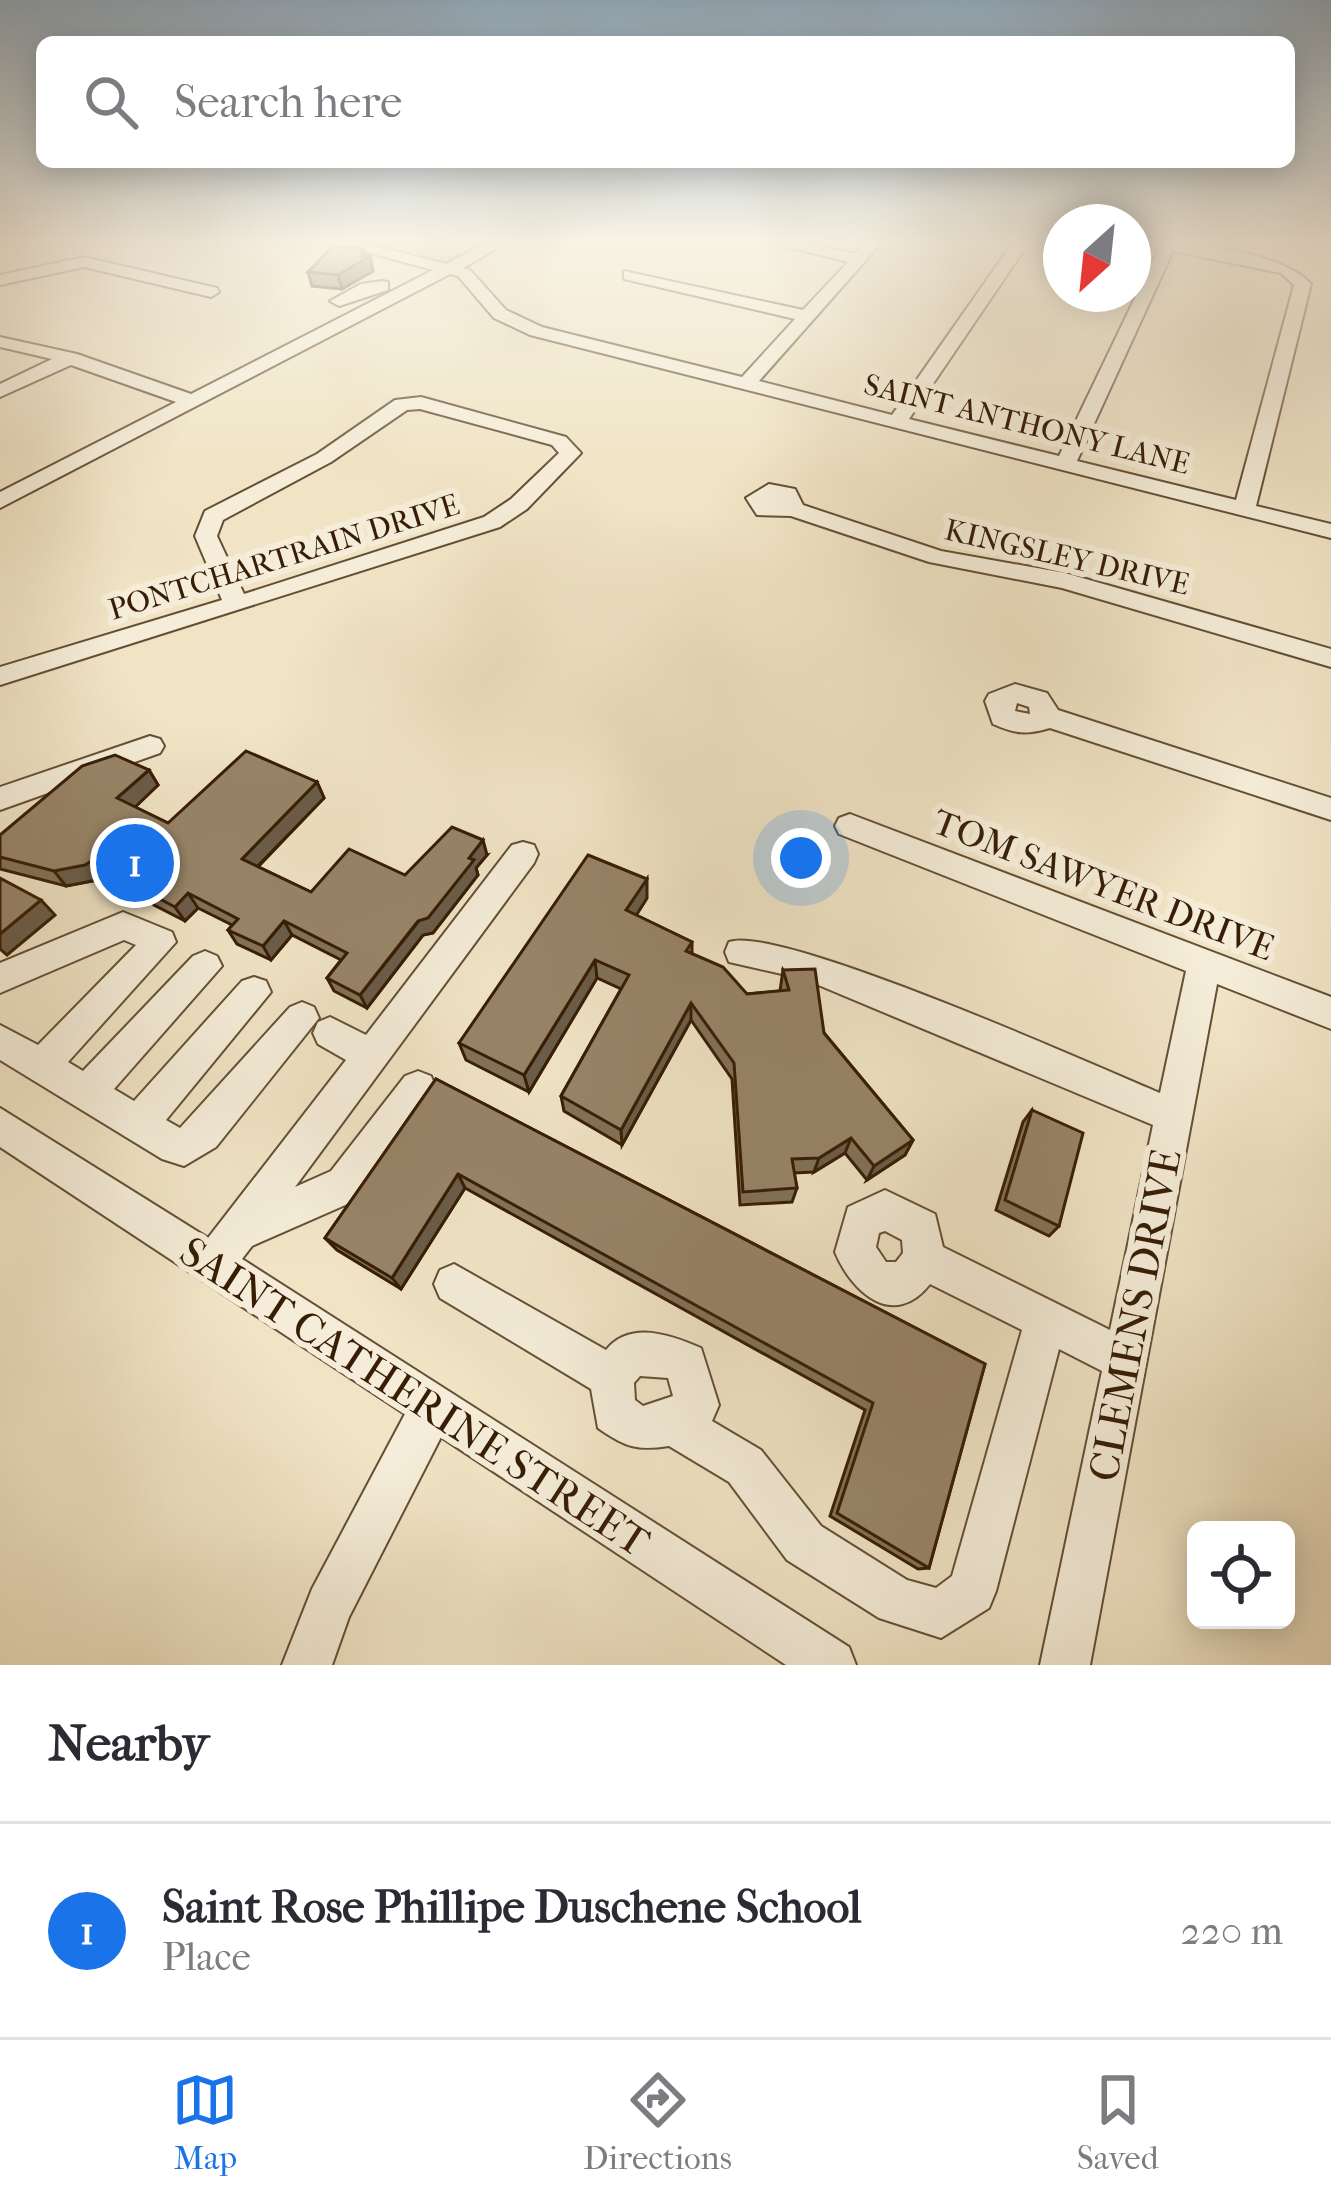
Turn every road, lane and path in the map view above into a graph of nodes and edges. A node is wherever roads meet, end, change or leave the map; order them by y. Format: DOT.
graph roads {
  1 [pos="340,319"];
  2 [pos="510,319"];
  3 [pos="804,319"];
  4 [pos="969,319"];
  5 [pos="1129,319"];
  6 [pos="1294,319"];
  7 [pos="0,342"];
  8 [pos="70,358"];
  9 [pos="746,383"];
  10 [pos="0,391"];
  11 [pos="192,401"];
  12 [pos="897,422"];
  13 [pos="1065,464"];
  14 [pos="0,501"];
  15 [pos="791,508"];
  16 [pos="1244,510"];
  17 [pos="1331,532"];
  18 [pos="236,604"];
  19 [pos="1331,658"];
  20 [pos="0,675"];
  21 [pos="1045,716"];
  22 [pos="150,746"];
  23 [pos="0,799"];
  24 [pos="1331,809"];
  25 [pos="850,826"];
  26 [pos="523,854"];
  27 [pos="740,952"];
  28 [pos="1204,964"];
  29 [pos="205,966"];
  30 [pos="0,978"];
  31 [pos="254,992"];
  32 [pos="1331,1013"];
  33 [pos="0,1041"];
  34 [pos="371,1056"];
  35 [pos="41,1066"];
  36 [pos="418,1088"];
  37 [pos="87,1093"];
  38 [pos="1174,1116"];
  39 [pos="138,1124"];
  40 [pos="0,1126"];
  41 [pos="226,1248"];
  42 [pos="924,1259"];
  43 [pos="454,1283"];
  44 [pos="1046,1320"];
  45 [pos="1125,1360"];
  46 [pos="613,1377"];
  47 [pos="433,1408"];
  48 [pos="674,1423"];
  49 [pos="307,1665"];
  50 [pos="831,1665"];
  51 [pos="1065,1665"];
  1 -- 11 [label="street"];
  2 -- 9 [label="street, SAINT ANTHONY LANE"];
  3 -- 9 [label="street"];
  4 -- 12 [label="street"];
  5 -- 13 [label="street"];
  6 -- 16 [label="street"];
  7 -- 8 [label="street"];
  8 -- 10 [label="street"];
  8 -- 11 [label="street"];
  9 -- 12 [label="street, SAINT ANTHONY LANE"];
  11 -- 14 [label="street"];
  12 -- 13 [label="street, SAINT ANTHONY LANE"];
  13 -- 16 [label="street, SAINT ANTHONY LANE"];
  15 -- 19 [label="street, KINGSLEY DRIVE"];
  16 -- 17 [label="street, SAINT ANTHONY LANE"];
  18 -- 18 [label="street, PONTCHARTRAIN DRIVE"];
  18 -- 20 [label="street, PONTCHARTRAIN DRIVE"];
  21 -- 24 [label="street"];
  22 -- 23 [label="street"];
  25 -- 28 [label="street, TOM SAWYER DRIVE"];
  26 -- 34 [label="street"];
  27 -- 38 [label="street"];
  28 -- 32 [label="street, TOM SAWYER DRIVE"];
  28 -- 38 [label="street, CLEMENS DRIVE"];
  29 -- 37 [label="street"];
  30 -- 35 [label="street"];
  31 -- 39 [label="street"];
  33 -- 35 [label="street"];
  34 -- 39 [label="street"];
  34 -- 41 [label="street"];
  35 -- 37 [label="street"];
  36 -- 41 [label="street"];
  37 -- 39 [label="street"];
  38 -- 45 [label="street, CLEMENS DRIVE"];
  40 -- 41 [label="street, SAINT CATHERINE STREET"];
  41 -- 47 [label="street, SAINT CATHERINE STREET"];
  42 -- 44 [label="street"];
  43 -- 46 [label="street"];
  44 -- 45 [label="street"];
  44 -- 48 [label="street"];
  45 -- 51 [label="street, CLEMENS DRIVE"];
  46 -- 48 [label="street"];
  46 -- 48 [label="street"];
  47 -- 49 [label="street"];
  47 -- 50 [label="street, SAINT CATHERINE STREET"];
}
